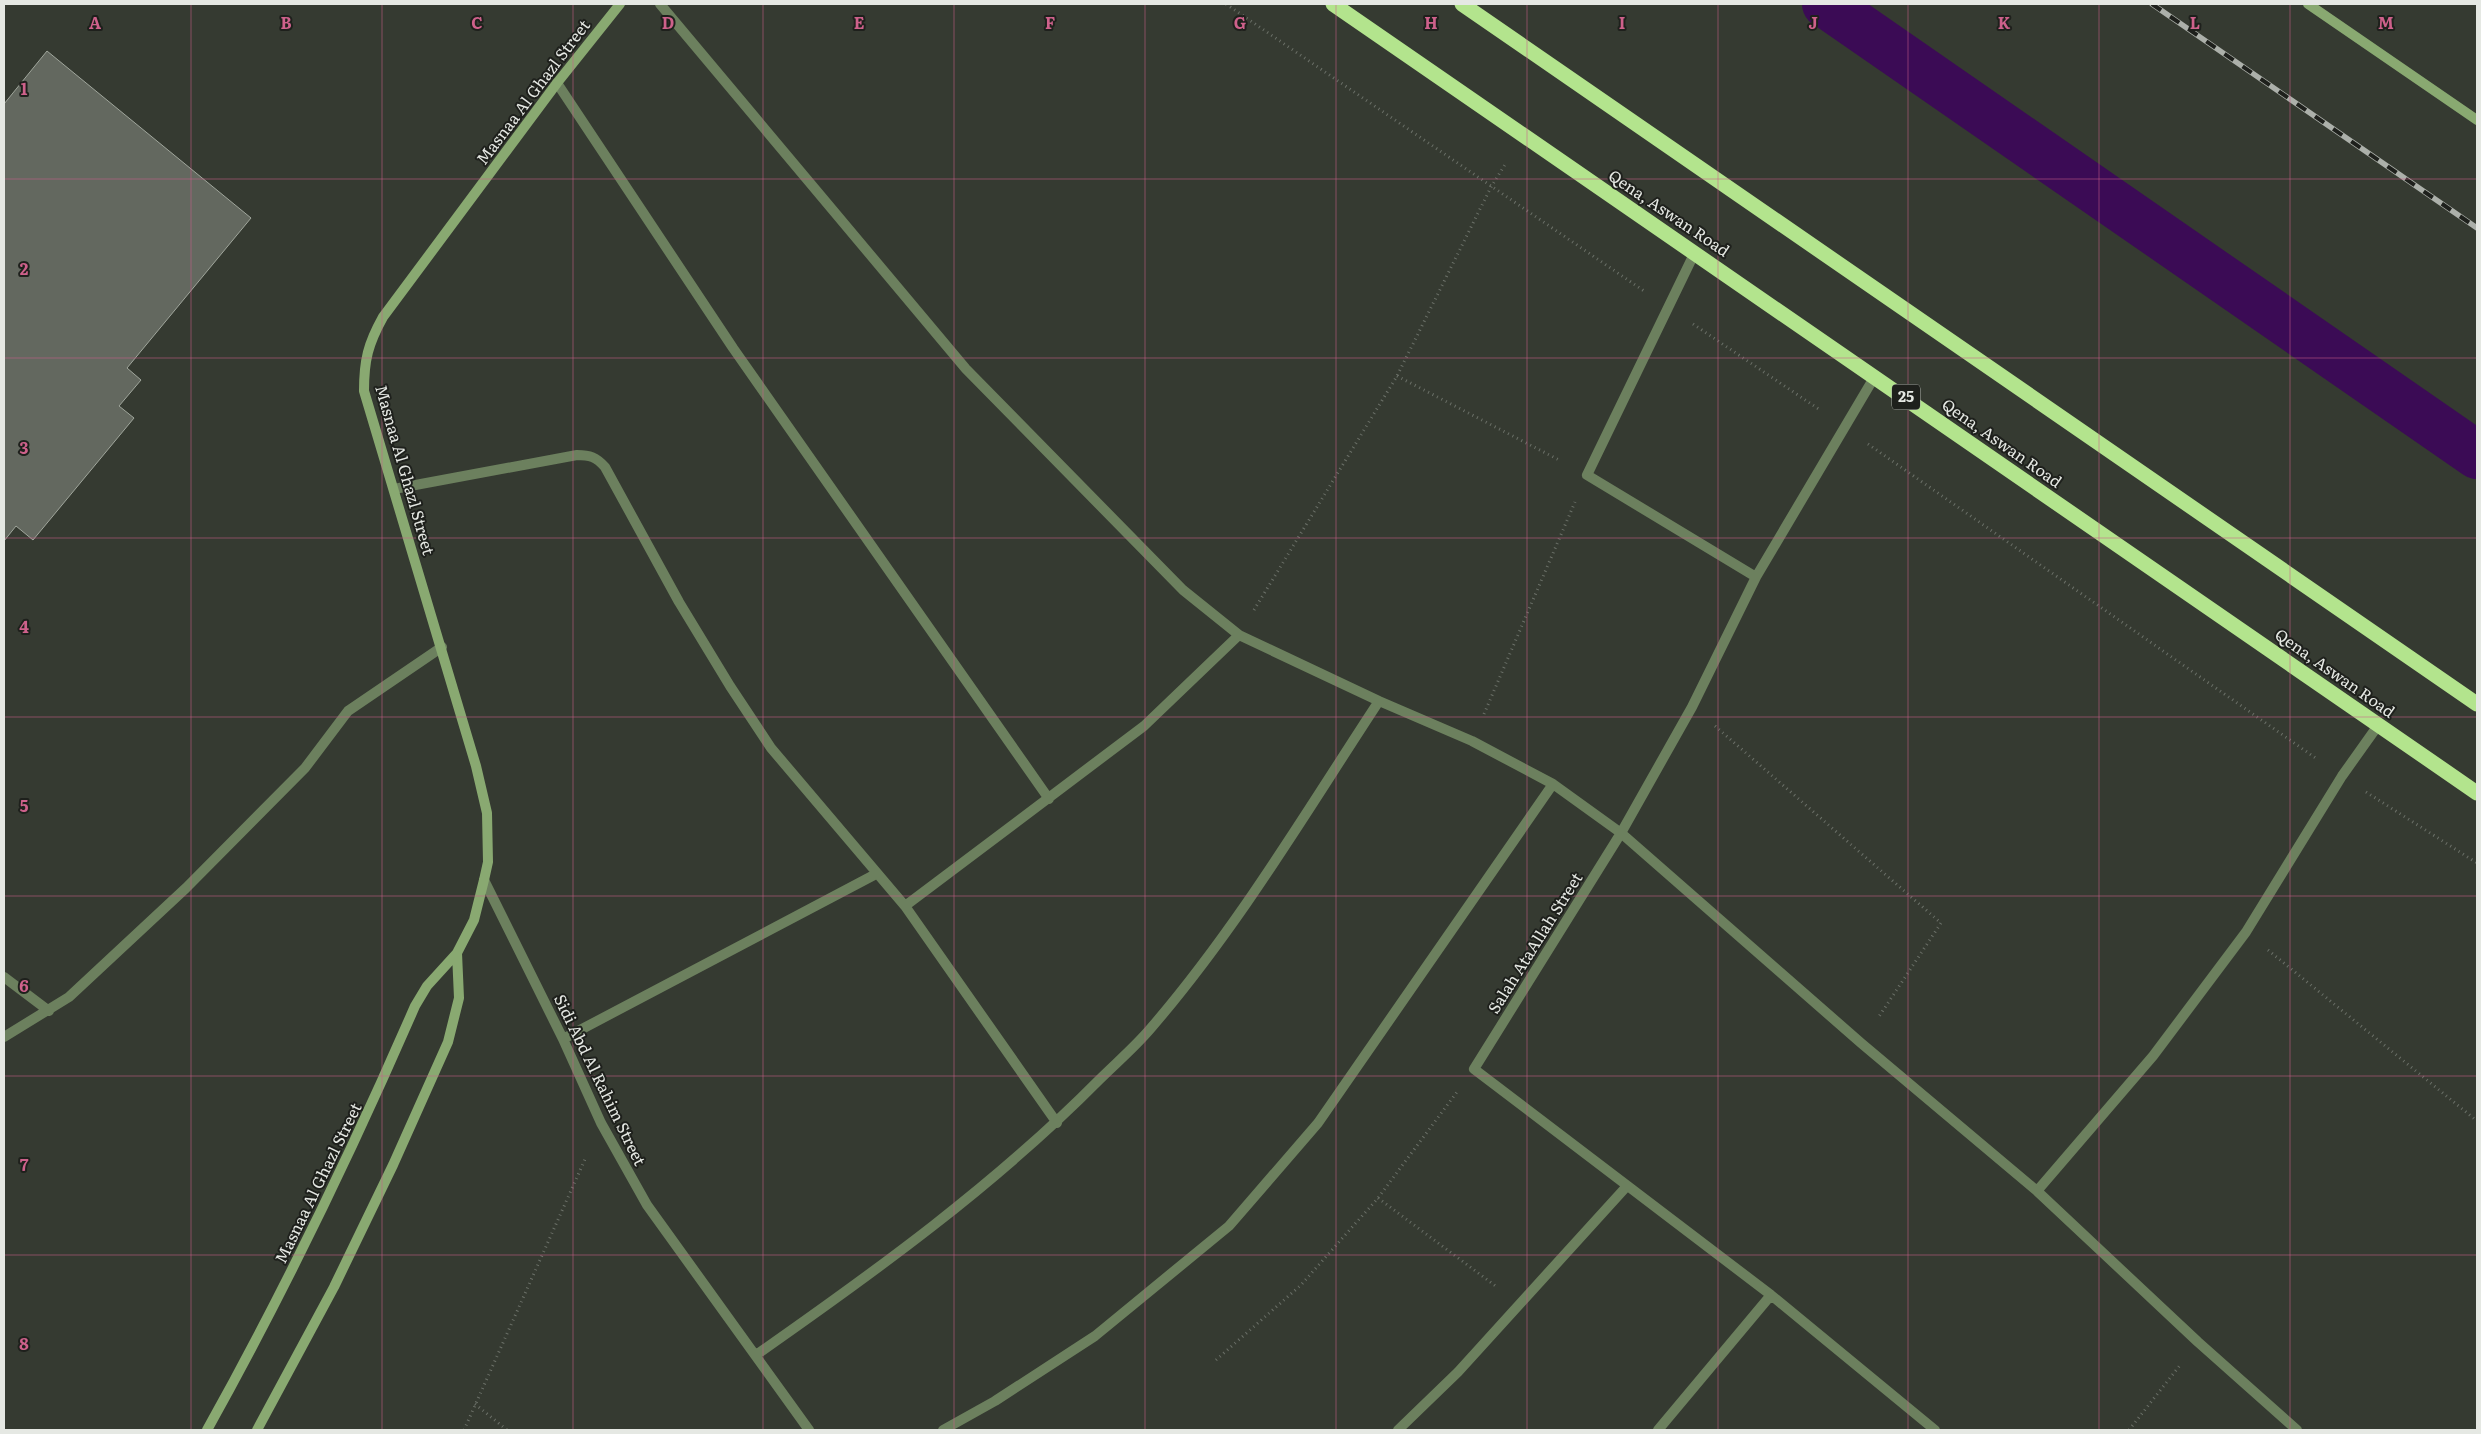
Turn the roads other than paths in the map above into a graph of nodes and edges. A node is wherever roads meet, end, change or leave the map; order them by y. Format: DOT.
graph roads {
  1 [pos="620,4"];
  2 [pos="660,4"];
  3 [pos="1333,4"];
  4 [pos="1462,4"];
  5 [pos="2308,4"];
  6 [pos="557,83"];
  7 [pos="2477,120"];
  8 [pos="1695,252"];
  9 [pos="1875,376"];
  10 [pos="394,489"];
  11 [pos="1756,577"];
  12 [pos="1239,635"];
  13 [pos="442,647"];
  14 [pos="1379,701"];
  15 [pos="2477,704"];
  16 [pos="2379,724"];
  17 [pos="1553,784"];
  18 [pos="2477,793"];
  19 [pos="1049,799"];
  20 [pos="1621,832"];
  21 [pos="876,874"];
  22 [pos="484,880"];
  23 [pos="905,906"];
  24 [pos="457,953"];
  25 [pos="4,977"];
  26 [pos="49,1011"];
  27 [pos="4,1037"];
  28 [pos="564,1038"];
  29 [pos="1057,1123"];
  30 [pos="1627,1186"];
  31 [pos="2037,1192"];
  32 [pos="1771,1295"];
  33 [pos="756,1356"];
  34 [pos="207,1430"];
  35 [pos="257,1430"];
  36 [pos="809,1430"];
  37 [pos="943,1430"];
  38 [pos="1398,1430"];
  39 [pos="1658,1430"];
  40 [pos="1935,1430"];
  41 [pos="2297,1430"];
  1 -- 6 [label="street, Masnaa Al Ghazl Street"];
  2 -- 12 [label="street"];
  3 -- 8 [label="highway, Qena, Aswan Road / 25"];
  4 -- 15 [label="highway"];
  5 -- 7 [label="street"];
  6 -- 10 [label="street, Masnaa Al Ghazl Street"];
  6 -- 19 [label="street"];
  8 -- 9 [label="highway, Qena, Aswan Road / 25"];
  8 -- 11 [label="street"];
  9 -- 11 [label="street, Salah AtaAllah Street"];
  9 -- 16 [label="highway, Qena, Aswan Road / 25"];
  10 -- 13 [label="street, Masnaa Al Ghazl Street"];
  10 -- 21 [label="street"];
  11 -- 20 [label="street, Salah AtaAllah Street"];
  12 -- 14 [label="street"];
  12 -- 19 [label="street"];
  13 -- 22 [label="street, Masnaa Al Ghazl Street"];
  13 -- 26 [label="street"];
  14 -- 17 [label="street"];
  14 -- 29 [label="street"];
  16 -- 18 [label="highway, Qena, Aswan Road / 25"];
  16 -- 31 [label="street"];
  17 -- 20 [label="street"];
  17 -- 37 [label="street"];
  19 -- 23 [label="street"];
  20 -- 30 [label="street, Salah AtaAllah Street"];
  20 -- 31 [label="street"];
  21 -- 23 [label="street"];
  21 -- 28 [label="street"];
  22 -- 24 [label="street, Masnaa Al Ghazl Street"];
  22 -- 28 [label="street, Sidi Abd Al Rahim Street"];
  23 -- 29 [label="street"];
  24 -- 34 [label="street, Masnaa Al Ghazl Street"];
  24 -- 35 [label="street, Masnaa Al Ghazl Street"];
  25 -- 26 [label="street"];
  26 -- 27 [label="street"];
  28 -- 33 [label="street, Sidi Abd Al Rahim Street"];
  29 -- 33 [label="street"];
  30 -- 32 [label="street"];
  30 -- 38 [label="street"];
  31 -- 41 [label="street"];
  32 -- 39 [label="street"];
  32 -- 40 [label="street"];
  33 -- 36 [label="street, Sidi Abd Al Rahim Street"];
}
